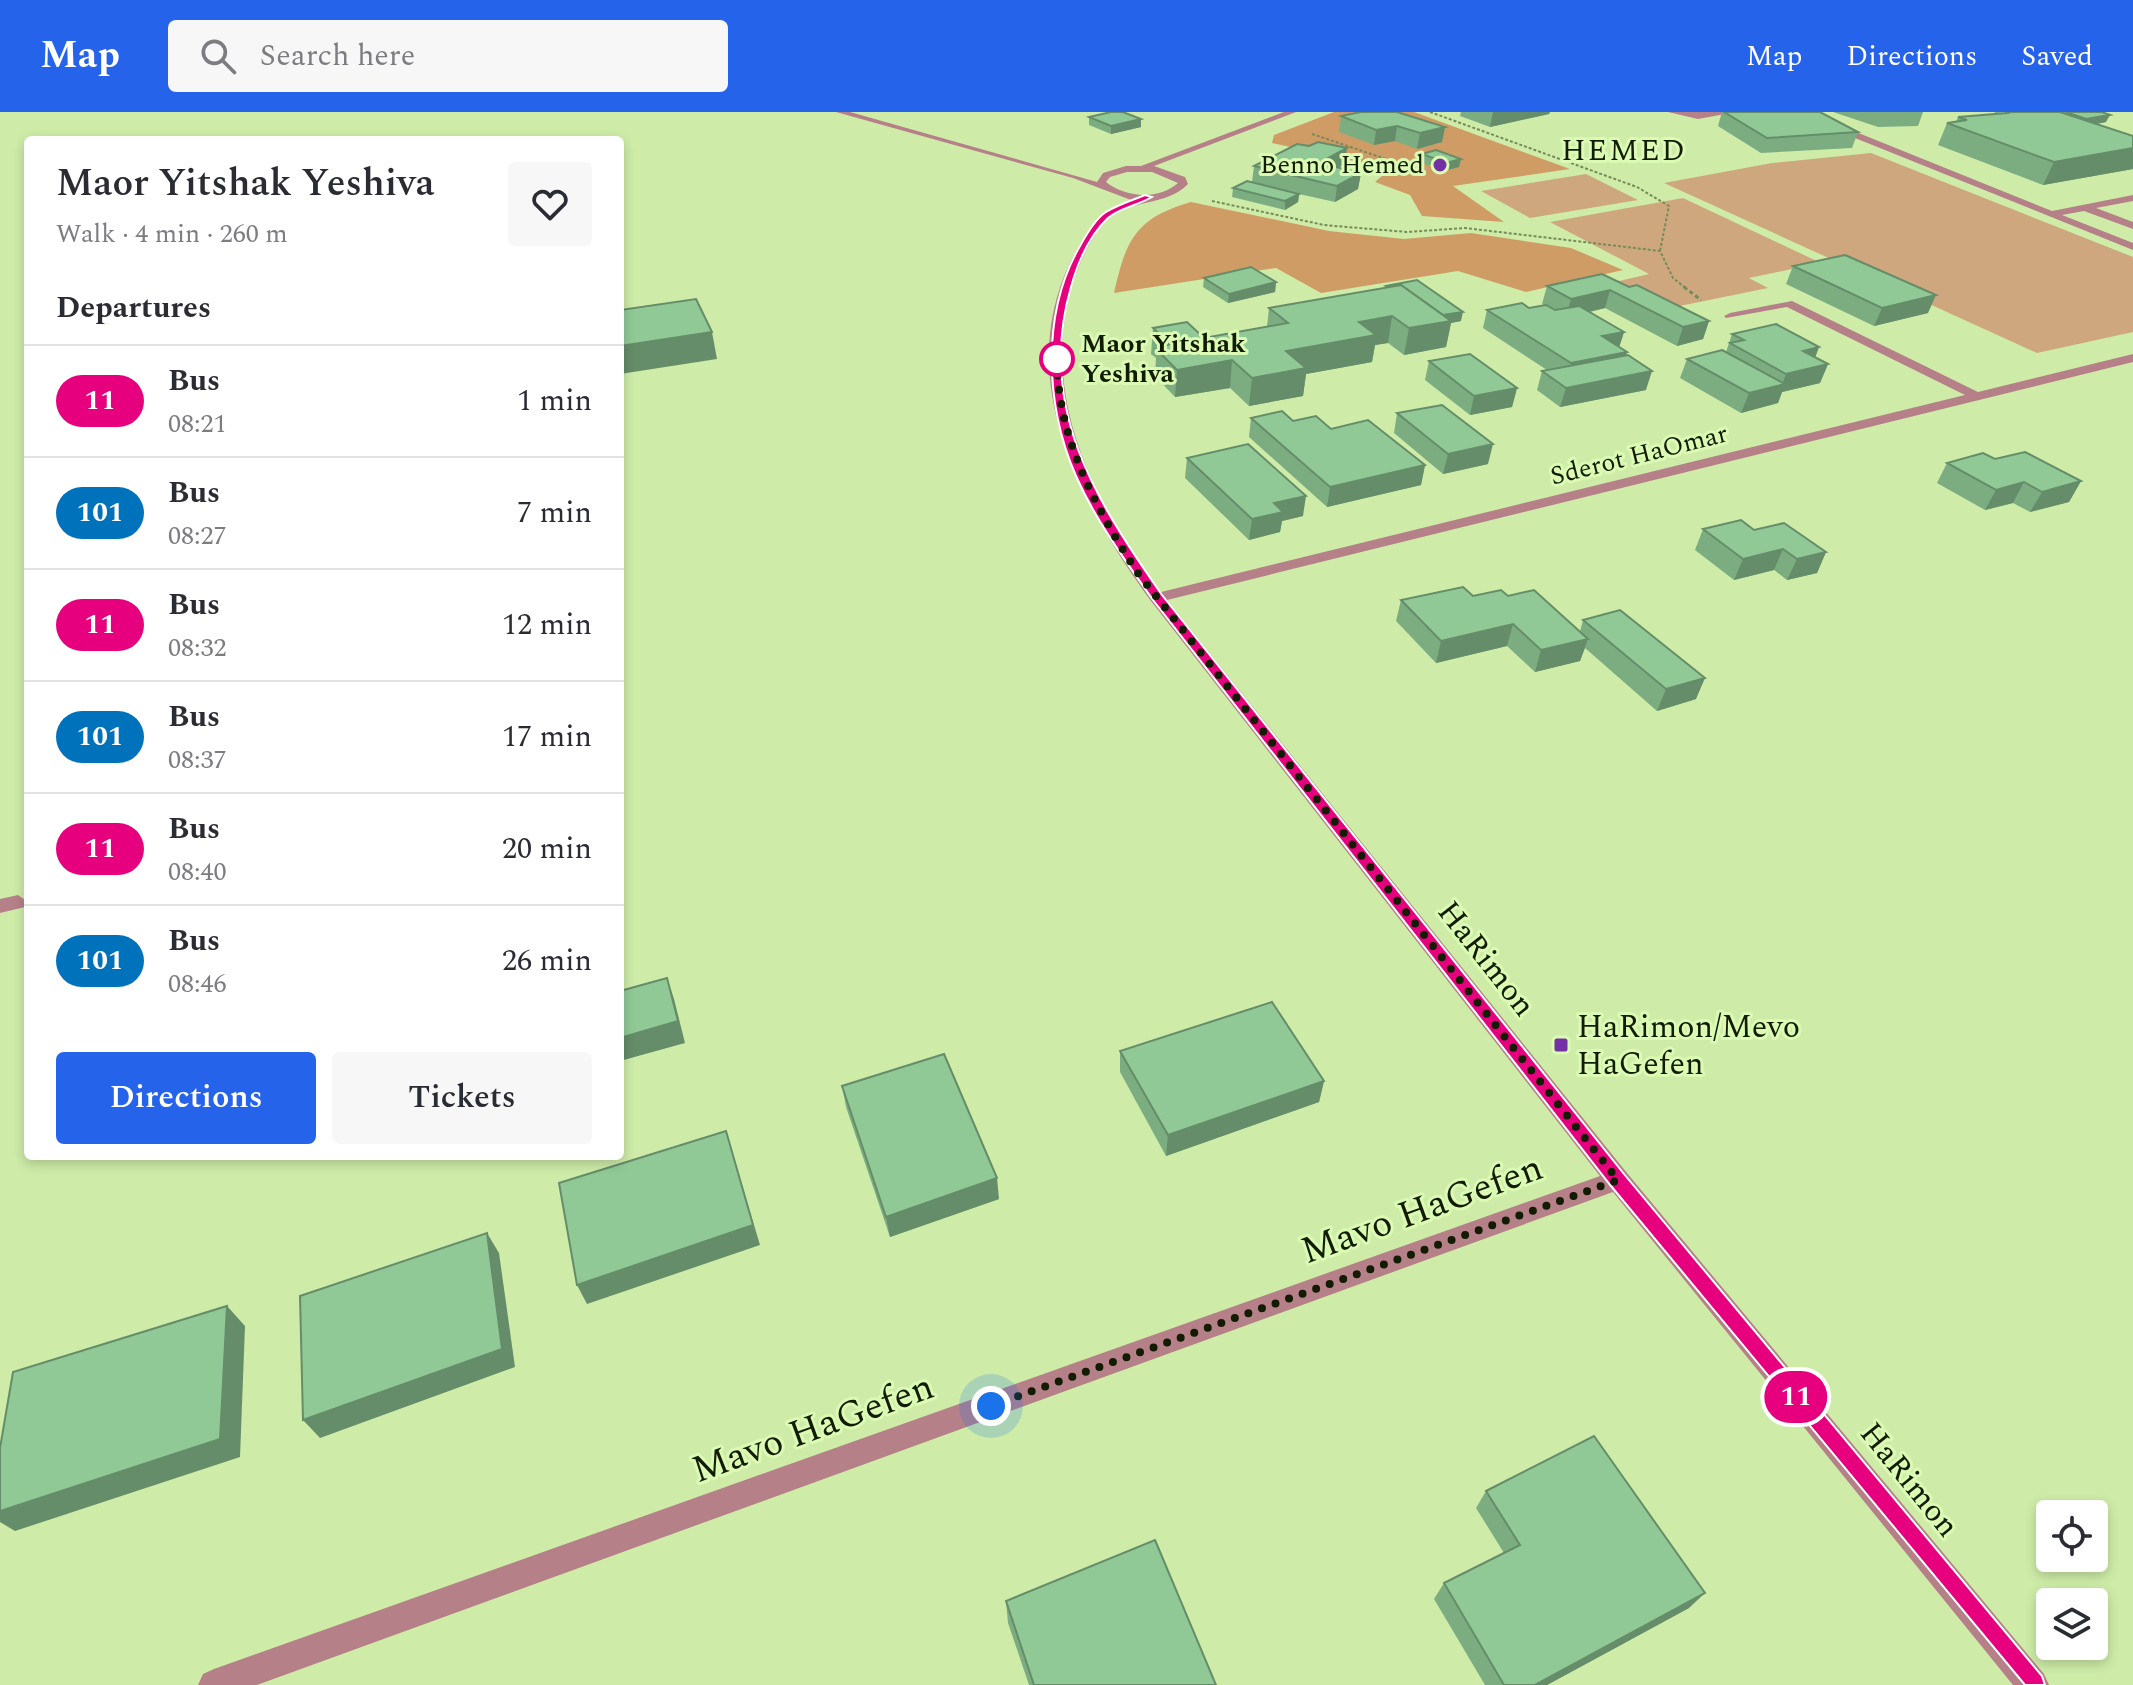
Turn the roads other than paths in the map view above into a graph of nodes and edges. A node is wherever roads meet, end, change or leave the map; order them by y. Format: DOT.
graph roads {
  1 [pos="840,112"];
  2 [pos="1292,112"];
  3 [pos="1672,112"];
  4 [pos="1732,112"];
  5 [pos="1776,112"];
  6 [pos="1194,150"];
  7 [pos="1043,166"];
  8 [pos="1139,168"];
  9 [pos="1089,169"];
  10 [pos="1126,169"];
  11 [pos="1101,170"];
  12 [pos="1185,171"];
  13 [pos="1108,190"];
  14 [pos="1148,197"];
  15 [pos="2133,198"];
  16 [pos="2084,207"];
  17 [pos="1107,214"];
  18 [pos="2051,214"];
  19 [pos="2133,229"];
  20 [pos="2109,237"];
  21 [pos="2133,247"];
  22 [pos="1730,316"];
  23 [pos="2133,358"];
  24 [pos="1978,397"];
  25 [pos="1157,598"];
  26 [pos="1618,1180"];
  27 [pos="214,1685"];
  28 [pos="2033,1685"];
  1 -- 7 [label="street"];
  2 -- 6 [label="street"];
  3 -- 4 [label="street"];
  5 -- 18 [label="street"];
  6 -- 8 [label="street"];
  6 -- 12 [label="street"];
  7 -- 9 [label="street"];
  7 -- 13 [label="street"];
  8 -- 10 [label="street"];
  8 -- 12 [label="street"];
  10 -- 11 [label="street"];
  10 -- 13 [label="street"];
  12 -- 14 [label="street"];
  13 -- 14 [label="street"];
  13 -- 17 [label="street, HaRimon"];
  14 -- 17 [label="street"];
  15 -- 16 [label="street"];
  16 -- 18 [label="street"];
  16 -- 19 [label="street"];
  17 -- 25 [label="street, HaRimon"];
  18 -- 20 [label="street"];
  19 -- 20 [label="street"];
  20 -- 21 [label="street"];
  22 -- 24 [label="street"];
  23 -- 24 [label="street, Sderot HaOmar"];
  24 -- 25 [label="street, Sderot HaOmar"];
  25 -- 26 [label="street, HaRimon"];
  26 -- 27 [label="street, Mavo HaGefen"];
  26 -- 28 [label="street, HaRimon"];
}
